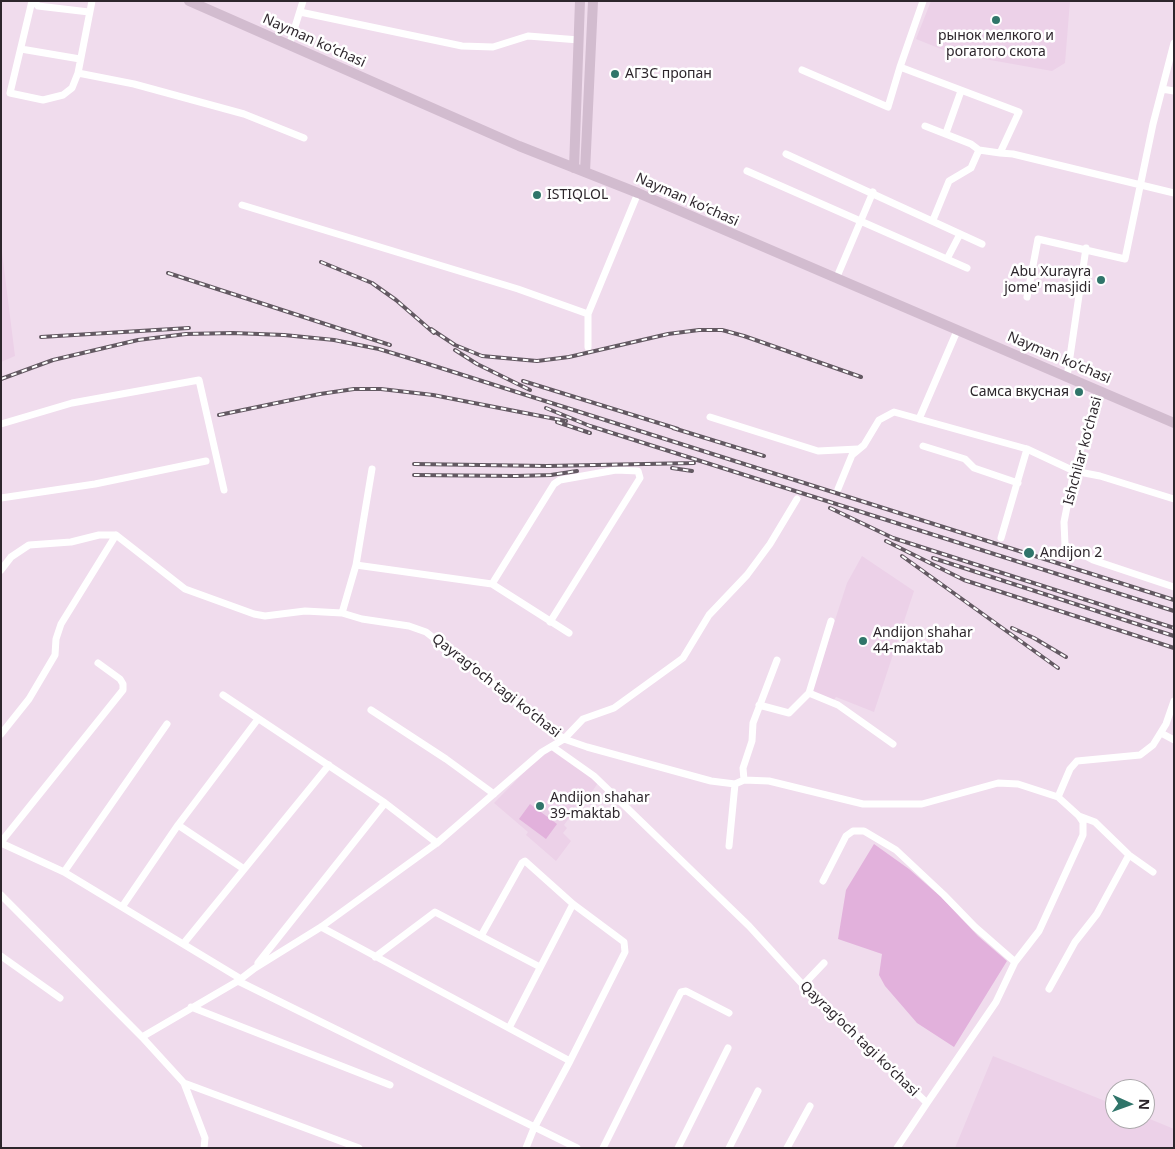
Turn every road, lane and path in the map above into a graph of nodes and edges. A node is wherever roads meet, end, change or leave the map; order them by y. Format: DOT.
graph roads {
  1 [pos="33,1"];
  2 [pos="92,1"];
  3 [pos="189,1"];
  4 [pos="303,1"];
  5 [pos="580,1"];
  6 [pos="592,1"];
  7 [pos="923,1"];
  8 [pos="89,12"];
  9 [pos="300,12"];
  10 [pos="579,40"];
  11 [pos="1174,43"];
  12 [pos="288,46"];
  13 [pos="21,49"];
  14 [pos="80,59"];
  15 [pos="900,67"];
  16 [pos="802,70"];
  17 [pos="78,73"];
  18 [pos="1162,89"];
  19 [pos="961,91"];
  20 [pos="1174,91"];
  21 [pos="925,126"];
  22 [pos="946,133"];
  23 [pos="304,138"];
  24 [pos="979,150"];
  25 [pos="1000,153"];
  26 [pos="786,154"];
  27 [pos="574,168"];
  28 [pos="747,171"];
  29 [pos="585,172"];
  30 [pos="1140,185"];
  31 [pos="873,192"];
  32 [pos="638,193"];
  33 [pos="1174,193"];
  34 [pos="242,205"];
  35 [pos="933,220"];
  36 [pos="860,222"];
  37 [pos="960,234"];
  38 [pos="982,244"];
  39 [pos="1086,248"];
  40 [pos="947,259"];
  41 [pos="967,268"];
  42 [pos="836,279"];
  43 [pos="1027,297"];
  44 [pos="588,314"];
  45 [pos="957,331"];
  46 [pos="588,347"];
  47 [pos="1067,376"];
  48 [pos="1099,390"];
  49 [pos="710,417"];
  50 [pos="919,419"];
  51 [pos="1174,423"];
  52 [pos="1,424"];
  53 [pos="923,446"];
  54 [pos="858,448"];
  55 [pos="1027,450"];
  56 [pos="206,461"];
  57 [pos="372,468"];
  58 [pos="1074,471"];
  59 [pos="1018,483"];
  60 [pos="838,489"];
  61 [pos="224,490"];
  62 [pos="1,498"];
  63 [pos="797,499"];
  64 [pos="1174,499"];
  65 [pos="116,535"];
  66 [pos="1001,538"];
  67 [pos="356,565"];
  68 [pos="2,567"];
  69 [pos="492,584"];
  70 [pos="1174,587"];
  71 [pos="342,613"];
  72 [pos="831,621"];
  73 [pos="550,622"];
  74 [pos="569,633"];
  75 [pos="777,660"];
  76 [pos="98,663"];
  77 [pos="809,693"];
  78 [pos="223,695"];
  79 [pos="1174,702"];
  80 [pos="759,705"];
  81 [pos="371,710"];
  82 [pos="258,719"];
  83 [pos="167,724"];
  84 [pos="1161,733"];
  85 [pos="1,734"];
  86 [pos="564,739"];
  87 [pos="1174,740"];
  88 [pos="893,744"];
  89 [pos="553,747"];
  90 [pos="329,765"];
  91 [pos="744,780"];
  92 [pos="735,784"];
  93 [pos="494,794"];
  94 [pos="1058,797"];
  95 [pos="385,803"];
  96 [pos="1079,816"];
  97 [pos="178,825"];
  98 [pos="1,842"];
  99 [pos="437,843"];
  100 [pos="729,846"];
  101 [pos="1129,855"];
  102 [pos="244,870"];
  103 [pos="64,872"];
  104 [pos="1153,872"];
  105 [pos="822,881"];
  106 [pos="1,895"];
  107 [pos="573,904"];
  108 [pos="122,907"];
  109 [pos="321,927"];
  110 [pos="481,936"];
  111 [pos="184,943"];
  112 [pos="1,956"];
  113 [pos="375,957"];
  114 [pos="1016,962"];
  115 [pos="824,963"];
  116 [pos="540,967"];
  117 [pos="255,968"];
  118 [pos="240,980"];
  119 [pos="803,985"];
  120 [pos="1048,989"];
  121 [pos="60,998"];
  122 [pos="191,1007"];
  123 [pos="729,1014"];
  124 [pos="509,1028"];
  125 [pos="142,1037"];
  126 [pos="728,1048"];
  127 [pos="570,1061"];
  128 [pos="184,1083"];
  129 [pos="390,1085"];
  130 [pos="758,1091"];
  131 [pos="927,1103"];
  132 [pos="810,1106"];
  133 [pos="534,1128"];
  134 [pos="204,1148"];
  135 [pos="360,1148"];
  136 [pos="526,1148"];
  137 [pos="577,1148"];
  138 [pos="603,1148"];
  139 [pos="678,1148"];
  140 [pos="730,1148"];
  141 [pos="786,1148"];
  142 [pos="897,1148"];
  1 -- 8 [label="street"];
  1 -- 13 [label="street"];
  2 -- 8 [label="street"];
  3 -- 12 [label="main road, Nayman koʻchasi"];
  4 -- 9 [label="street"];
  5 -- 10 [label="main road"];
  6 -- 29 [label="main road"];
  7 -- 15 [label="street"];
  8 -- 14 [label="street"];
  9 -- 10 [label="street"];
  9 -- 12 [label="street"];
  10 -- 27 [label="main road"];
  11 -- 18 [label="street"];
  12 -- 27 [label="main road, Nayman koʻchasi"];
  13 -- 14 [label="street"];
  13 -- 17 [label="street"];
  14 -- 17 [label="street"];
  15 -- 16 [label="street"];
  15 -- 19 [label="street"];
  17 -- 23 [label="street"];
  18 -- 20 [label="street"];
  18 -- 30 [label="street"];
  19 -- 22 [label="street"];
  19 -- 25 [label="street"];
  21 -- 22 [label="street"];
  22 -- 24 [label="street"];
  24 -- 25 [label="street"];
  24 -- 35 [label="street"];
  25 -- 30 [label="street"];
  26 -- 31 [label="street"];
  27 -- 29 [label="main road, Nayman koʻchasi"];
  28 -- 36 [label="street"];
  29 -- 32 [label="main road, Nayman koʻchasi"];
  30 -- 33 [label="street"];
  30 -- 39 [label="street"];
  31 -- 35 [label="street"];
  31 -- 36 [label="street"];
  32 -- 42 [label="main road, Nayman koʻchasi"];
  32 -- 44 [label="street"];
  34 -- 44 [label="street"];
  35 -- 37 [label="street"];
  36 -- 40 [label="street"];
  36 -- 42 [label="street"];
  37 -- 38 [label="street"];
  37 -- 40 [label="street"];
  39 -- 43 [label="street"];
  39 -- 47 [label="street"];
  40 -- 41 [label="street"];
  42 -- 45 [label="main road, Nayman koʻchasi"];
  44 -- 46 [label="street"];
  45 -- 47 [label="main road, Nayman koʻchasi"];
  45 -- 50 [label="street"];
  47 -- 48 [label="main road, Nayman koʻchasi"];
  48 -- 51 [label="main road, Nayman koʻchasi"];
  48 -- 58 [label="street, Ishchilar koʻchasi"];
  49 -- 54 [label="street"];
  50 -- 54 [label="street"];
  50 -- 55 [label="street"];
  52 -- 61 [label="street"];
  53 -- 59 [label="street"];
  54 -- 60 [label="street"];
  55 -- 58 [label="street"];
  55 -- 59 [label="street"];
  56 -- 62 [label="street"];
  57 -- 67 [label="street"];
  58 -- 64 [label="street"];
  58 -- 70 [label="street, Ishchilar koʻchasi"];
  59 -- 66 [label="street"];
  63 -- 86 [label="street"];
  65 -- 68 [label="street"];
  65 -- 71 [label="street, Qayragʻoch tagi koʻchasi"];
  65 -- 85 [label="street"];
  67 -- 69 [label="street"];
  67 -- 71 [label="street"];
  69 -- 73 [label="street"];
  69 -- 73 [label="street"];
  71 -- 86 [label="street, Qayragʻoch tagi koʻchasi"];
  72 -- 77 [label="street"];
  73 -- 74 [label="street"];
  75 -- 80 [label="street"];
  76 -- 98 [label="street"];
  77 -- 80 [label="street"];
  77 -- 88 [label="street"];
  78 -- 82 [label="street"];
  79 -- 84 [label="street"];
  80 -- 91 [label="street"];
  81 -- 93 [label="street"];
  82 -- 90 [label="street"];
  82 -- 97 [label="street"];
  83 -- 103 [label="street"];
  84 -- 87 [label="street"];
  84 -- 94 [label="street"];
  86 -- 89 [label="street"];
  86 -- 92 [label="street, Qayragʻoch tagi koʻchasi"];
  89 -- 93 [label="street"];
  89 -- 119 [label="street, Qayragʻoch tagi koʻchasi"];
  90 -- 95 [label="street"];
  90 -- 102 [label="street"];
  91 -- 92 [label="street"];
  91 -- 94 [label="street"];
  92 -- 100 [label="street"];
  93 -- 99 [label="street"];
  94 -- 96 [label="street"];
  95 -- 99 [label="street"];
  95 -- 117 [label="street"];
  96 -- 101 [label="street"];
  96 -- 114 [label="street, Qayragʻoch tagi koʻchasi"];
  97 -- 102 [label="street"];
  97 -- 108 [label="street"];
  98 -- 103 [label="street"];
  99 -- 109 [label="street"];
  101 -- 104 [label="street"];
  101 -- 120 [label="street"];
  102 -- 111 [label="street"];
  103 -- 108 [label="street"];
  105 -- 114 [label="street"];
  106 -- 125 [label="street"];
  107 -- 110 [label="street"];
  107 -- 116 [label="street"];
  107 -- 127 [label="street"];
  108 -- 111 [label="street"];
  109 -- 113 [label="street"];
  109 -- 117 [label="street"];
  110 -- 113 [label="street"];
  110 -- 116 [label="street"];
  111 -- 118 [label="street"];
  112 -- 121 [label="street"];
  113 -- 124 [label="street"];
  114 -- 131 [label="street, Qayragʻoch tagi koʻchasi"];
  115 -- 119 [label="street"];
  116 -- 124 [label="street"];
  117 -- 118 [label="street"];
  118 -- 122 [label="street"];
  118 -- 133 [label="street"];
  119 -- 131 [label="street, Qayragʻoch tagi koʻchasi"];
  122 -- 125 [label="street"];
  122 -- 129 [label="street"];
  123 -- 138 [label="street"];
  124 -- 127 [label="street"];
  125 -- 128 [label="street"];
  126 -- 139 [label="street"];
  127 -- 133 [label="street"];
  128 -- 134 [label="street"];
  128 -- 135 [label="street"];
  130 -- 140 [label="street"];
  131 -- 142 [label="street"];
  132 -- 141 [label="street"];
  133 -- 136 [label="street"];
  133 -- 137 [label="street"];
}
